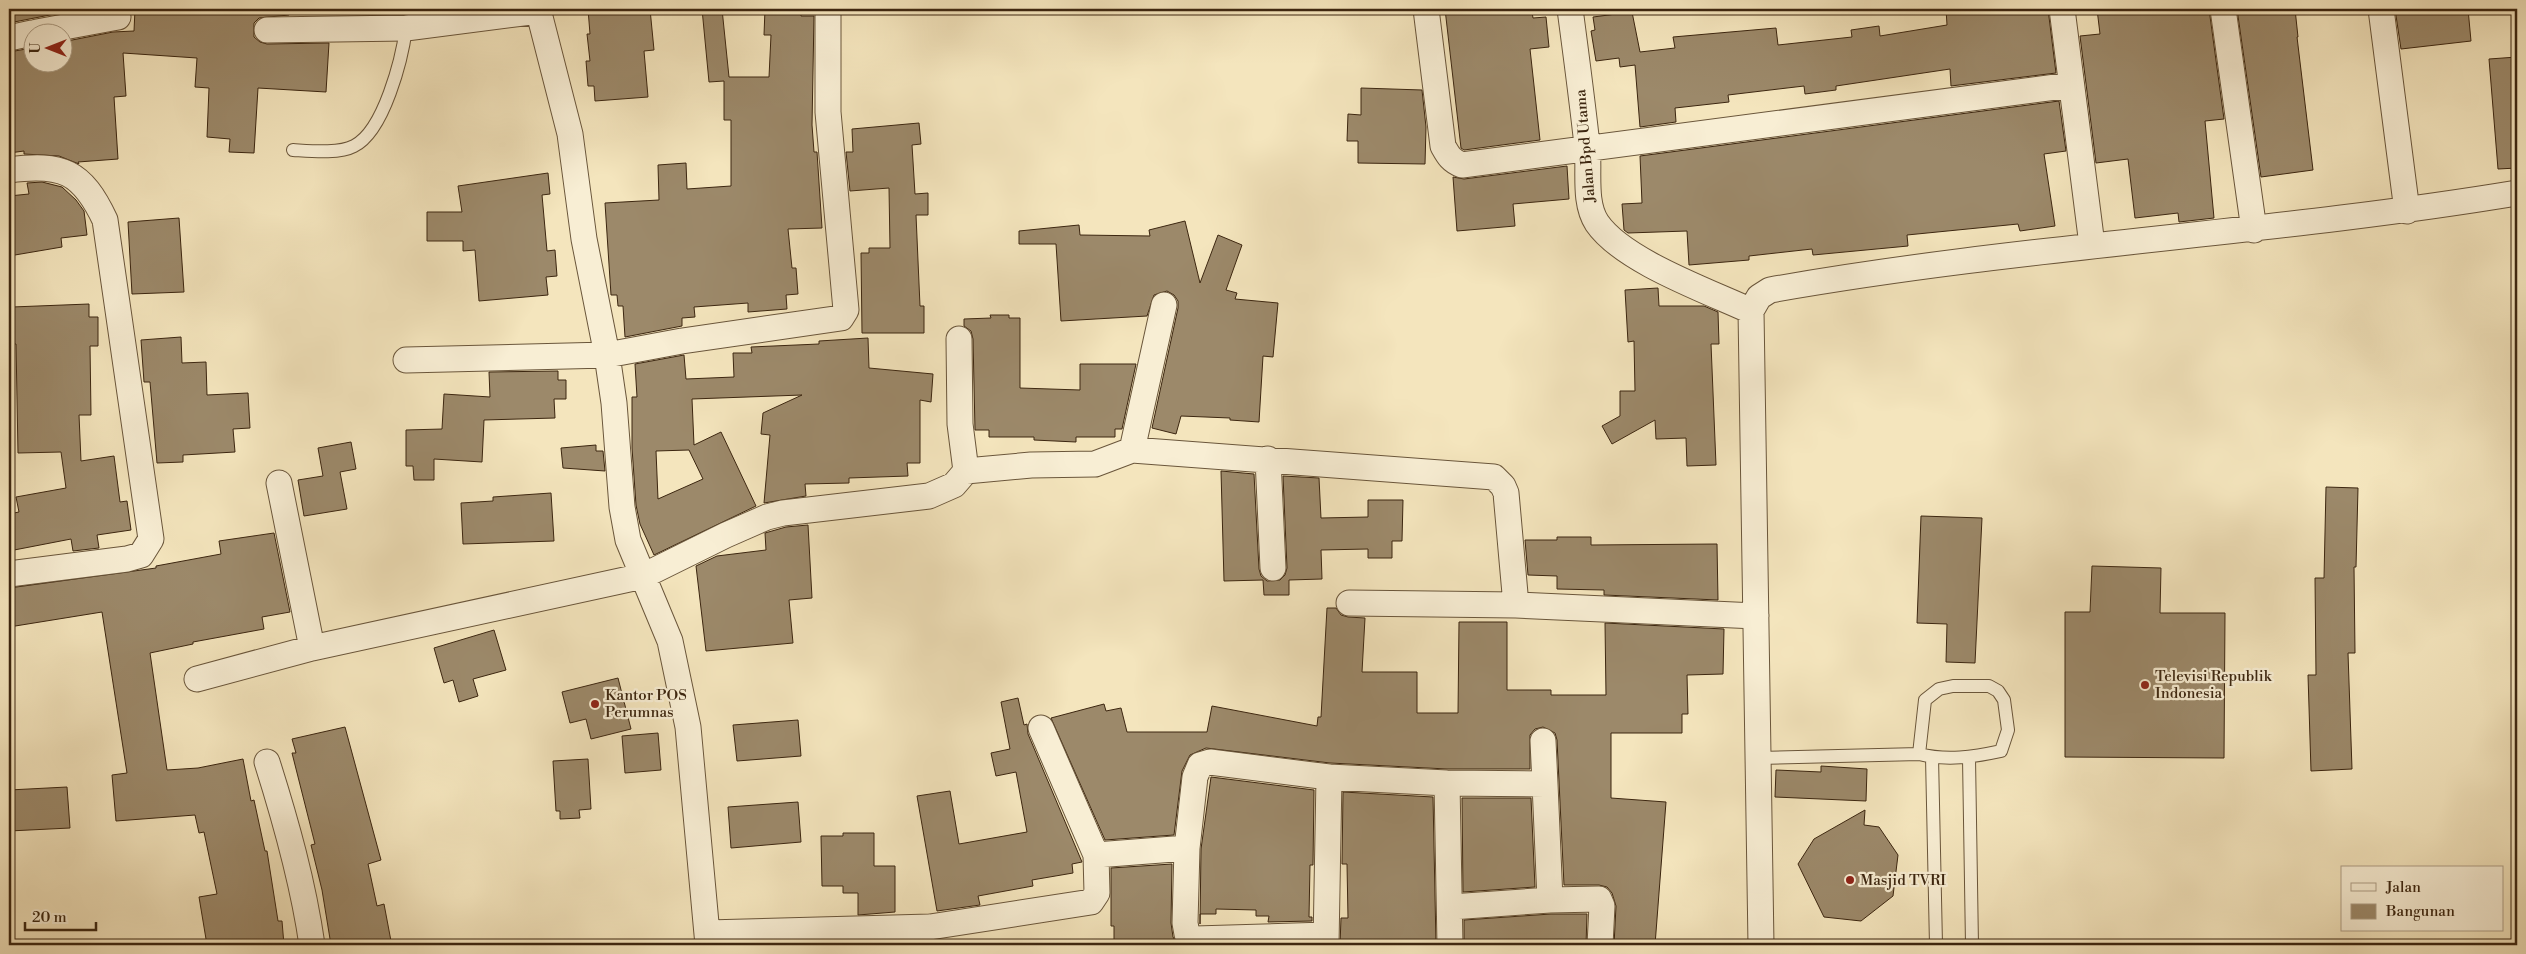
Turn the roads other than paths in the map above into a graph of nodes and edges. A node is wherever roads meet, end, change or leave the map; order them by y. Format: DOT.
graph roads {
  1 [pos="828,9"];
  2 [pos="1426,9"];
  3 [pos="1570,9"];
  4 [pos="2062,9"];
  5 [pos="2223,9"];
  6 [pos="2381,9"];
  7 [pos="539,10"];
  8 [pos="118,17"];
  9 [pos="72,26"];
  10 [pos="406,28"];
  11 [pos="267,30"];
  12 [pos="22,35"];
  13 [pos="9,38"];
  14 [pos="2071,85"];
  15 [pos="1588,147"];
  16 [pos="293,150"];
  17 [pos="9,170"];
  18 [pos="2517,193"];
  19 [pos="2407,211"];
  20 [pos="2254,230"];
  21 [pos="2092,245"];
  22 [pos="1164,305"];
  23 [pos="1751,311"];
  24 [pos="959,339"];
  25 [pos="607,355"];
  26 [pos="406,360"];
  27 [pos="1132,450"];
  28 [pos="1268,459"];
  29 [pos="966,471"];
  30 [pos="279,483"];
  31 [pos="1273,568"];
  32 [pos="9,574"];
  33 [pos="643,576"];
  34 [pos="1349,603"];
  35 [pos="1516,605"];
  36 [pos="1756,616"];
  37 [pos="312,648"];
  38 [pos="197,679"];
  39 [pos="1040,728"];
  40 [pos="1543,741"];
  41 [pos="1926,756"];
  42 [pos="1758,758"];
  43 [pos="1969,758"];
  44 [pos="267,762"];
  45 [pos="1329,777"];
  46 [pos="1447,783"];
  47 [pos="1545,784"];
  48 [pos="1186,848"];
  49 [pos="1096,855"];
  50 [pos="1550,900"];
  51 [pos="1451,907"];
  52 [pos="708,939"];
  53 [pos="1326,940"];
  54 [pos="312,945"];
  55 [pos="1450,945"];
  56 [pos="1600,945"];
  57 [pos="1761,945"];
  58 [pos="1936,945"];
  59 [pos="1972,945"];
  1 -- 25 [label="street"];
  2 -- 15 [label="street"];
  3 -- 15 [label="street, Jalan Bpd Utama"];
  4 -- 14 [label="street"];
  5 -- 20 [label="street"];
  6 -- 19 [label="street"];
  7 -- 10 [label="street"];
  7 -- 25 [label="street"];
  8 -- 9 [label="street"];
  10 -- 11 [label="street"];
  10 -- 16 [label="lane"];
  12 -- 13 [label="street"];
  14 -- 15 [label="street"];
  14 -- 21 [label="street"];
  15 -- 23 [label="street, Jalan Bpd Utama"];
  17 -- 32 [label="street"];
  18 -- 19 [label="street"];
  19 -- 20 [label="street"];
  20 -- 21 [label="street"];
  21 -- 23 [label="street"];
  22 -- 27 [label="street"];
  23 -- 36 [label="street"];
  24 -- 29 [label="street"];
  25 -- 26 [label="street"];
  25 -- 33 [label="street"];
  27 -- 28 [label="street"];
  27 -- 29 [label="street"];
  28 -- 31 [label="street"];
  28 -- 35 [label="street"];
  29 -- 33 [label="street"];
  30 -- 37 [label="street"];
  33 -- 37 [label="street"];
  33 -- 52 [label="street"];
  34 -- 35 [label="street"];
  35 -- 36 [label="street"];
  36 -- 42 [label="street"];
  37 -- 38 [label="street"];
  39 -- 49 [label="street"];
  40 -- 47 [label="street"];
  41 -- 42 [label="lane"];
  41 -- 43 [label="lane"];
  41 -- 43 [label="lane"];
  41 -- 58 [label="lane"];
  42 -- 57 [label="street"];
  43 -- 59 [label="lane"];
  44 -- 54 [label="street"];
  45 -- 46 [label="street"];
  45 -- 48 [label="street"];
  45 -- 53 [label="street"];
  46 -- 47 [label="street"];
  46 -- 51 [label="street"];
  47 -- 50 [label="street"];
  48 -- 49 [label="street"];
  48 -- 53 [label="street"];
  49 -- 52 [label="street"];
  50 -- 51 [label="street"];
  50 -- 56 [label="street"];
  51 -- 55 [label="street"];
}
